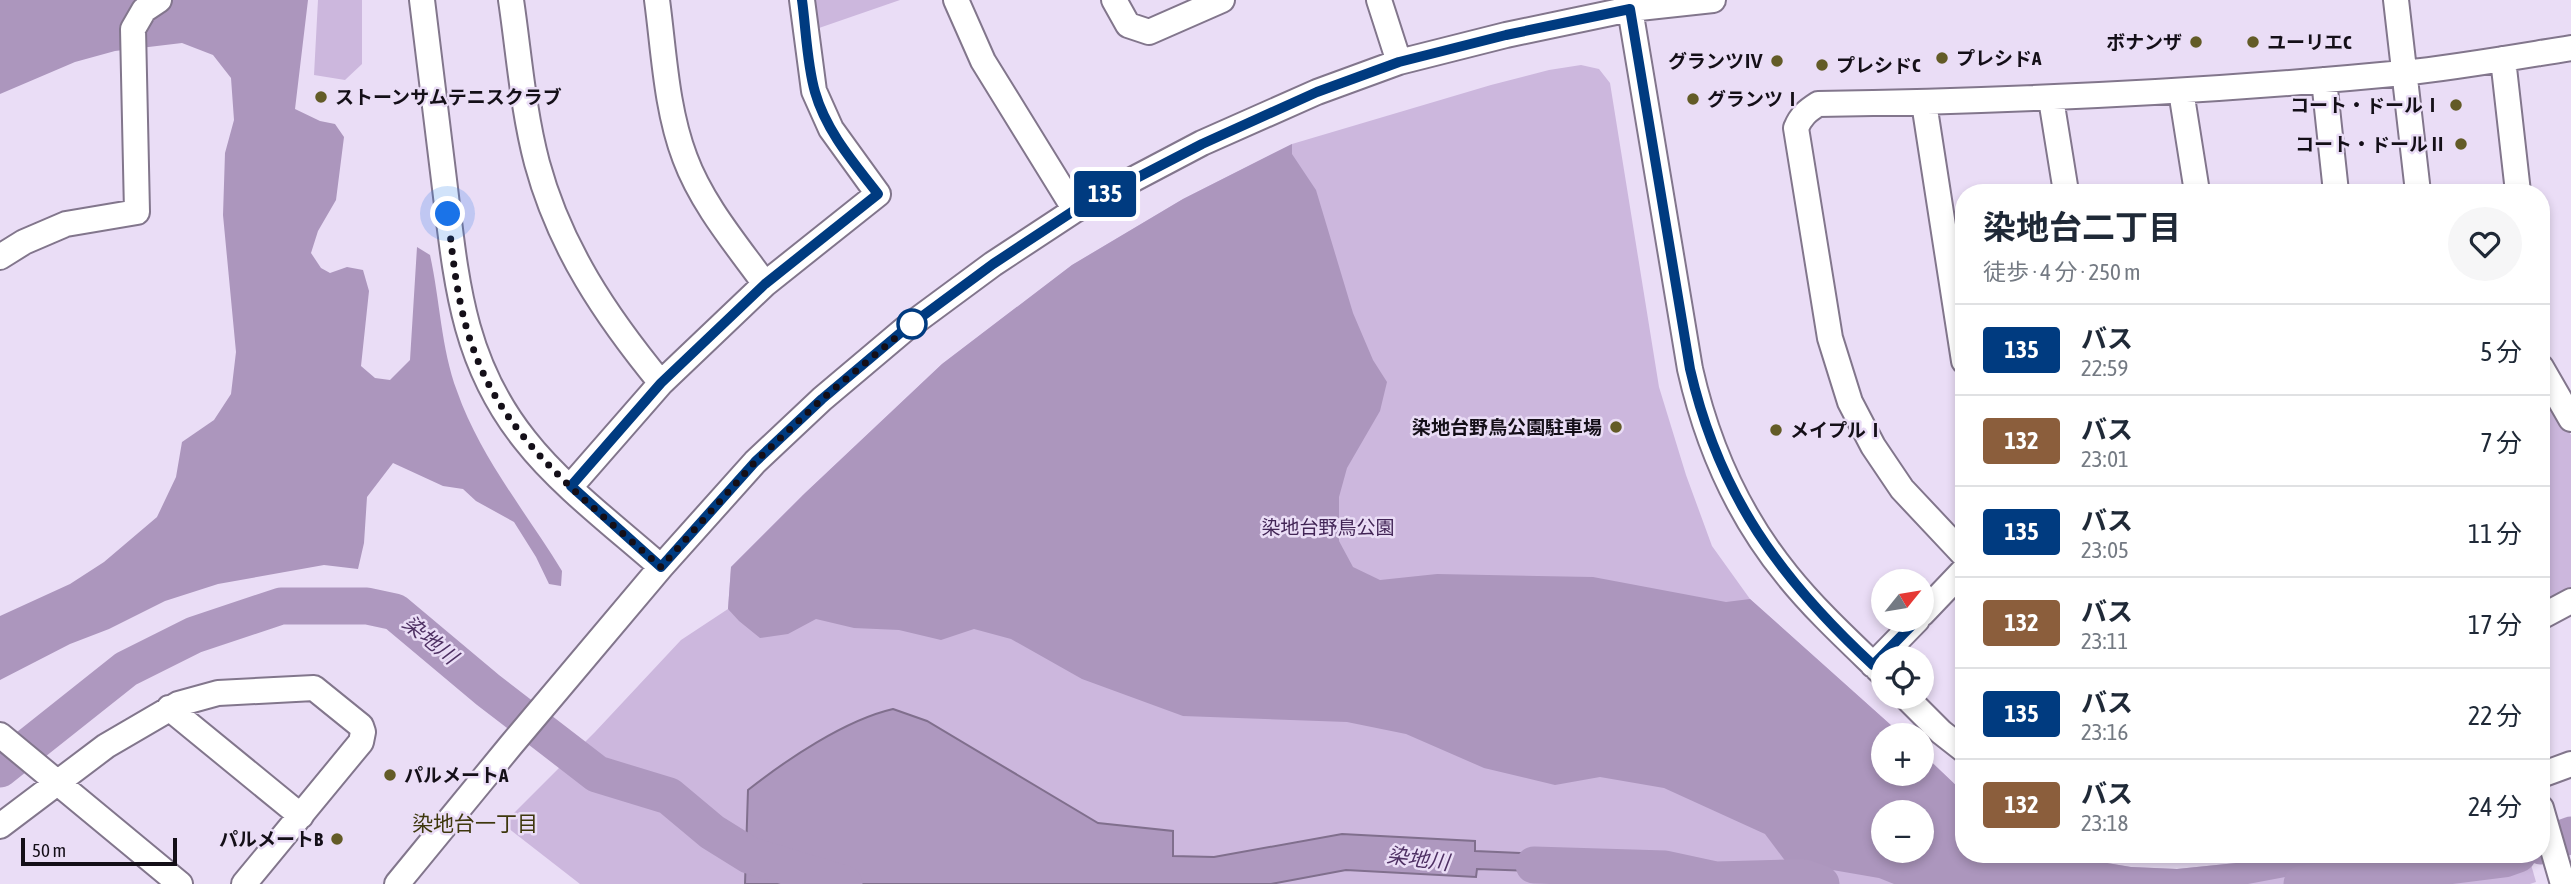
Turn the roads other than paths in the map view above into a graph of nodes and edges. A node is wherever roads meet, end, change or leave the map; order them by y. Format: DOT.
graph roads {
  1 [pos="159,0"];
  2 [pos="422,0"];
  3 [pos="512,0"];
  4 [pos="657,0"];
  5 [pos="802,0"];
  6 [pos="956,0"];
  7 [pos="1114,0"];
  8 [pos="1223,0"];
  9 [pos="1378,0"];
  10 [pos="1713,0"];
  11 [pos="2396,0"];
  12 [pos="1630,9"];
  13 [pos="2571,48"];
  14 [pos="2503,59"];
  15 [pos="1399,62"];
  16 [pos="2405,73"];
  17 [pos="2324,80"];
  18 [pos="2181,91"];
  19 [pos="2051,99"];
  20 [pos="1924,103"];
  21 [pos="2065,184"];
  22 [pos="2196,184"];
  23 [pos="2335,184"];
  24 [pos="2417,184"];
  25 [pos="2517,184"];
  26 [pos="1075,210"];
  27 [pos="0,257"];
  28 [pos="765,284"];
  29 [pos="1955,303"];
  30 [pos="661,383"];
  31 [pos="2550,383"];
  32 [pos="2571,419"];
  33 [pos="571,486"];
  34 [pos="1955,545"];
  35 [pos="661,567"];
  36 [pos="1955,579"];
  37 [pos="1934,601"];
  38 [pos="2571,601"];
  39 [pos="2550,612"];
  40 [pos="1908,632"];
  41 [pos="1897,646"];
  42 [pos="1871,663"];
  43 [pos="169,708"];
  44 [pos="1919,709"];
  45 [pos="0,735"];
  46 [pos="1955,742"];
  47 [pos="2571,764"];
  48 [pos="2550,772"];
  49 [pos="47,774"];
  50 [pos="301,816"];
  51 [pos="0,826"];
  52 [pos="2550,839"];
  53 [pos="2561,877"];
  54 [pos="180,884"];
  55 [pos="244,884"];
  56 [pos="397,884"];
  1 -- 27 [label="street"];
  2 -- 33 [label="street"];
  3 -- 30 [label="street"];
  4 -- 28 [label="street"];
  5 -- 28 [label="street"];
  6 -- 26 [label="street"];
  7 -- 8 [label="street"];
  9 -- 15 [label="street"];
  10 -- 12 [label="street"];
  11 -- 16 [label="street"];
  12 -- 15 [label="street"];
  12 -- 42 [label="street"];
  13 -- 14 [label="street"];
  14 -- 16 [label="street"];
  14 -- 25 [label="street"];
  15 -- 26 [label="street"];
  16 -- 17 [label="street"];
  16 -- 24 [label="street"];
  17 -- 18 [label="street"];
  17 -- 23 [label="street"];
  18 -- 19 [label="street"];
  18 -- 22 [label="street"];
  19 -- 20 [label="street"];
  19 -- 21 [label="street"];
  20 -- 29 [label="street"];
  20 -- 34 [label="street"];
  26 -- 35 [label="street"];
  28 -- 30 [label="street"];
  30 -- 33 [label="street"];
  31 -- 32 [label="street"];
  33 -- 35 [label="street"];
  35 -- 56 [label="street"];
  36 -- 37 [label="street"];
  38 -- 39 [label="street"];
  40 -- 41 [label="street"];
  43 -- 49 [label="street"];
  43 -- 50 [label="street"];
  43 -- 50 [label="street"];
  44 -- 46 [label="street"];
  45 -- 49 [label="street"];
  47 -- 48 [label="street"];
  49 -- 51 [label="street"];
  49 -- 54 [label="street"];
  50 -- 55 [label="street"];
  52 -- 53 [label="street"];
}
